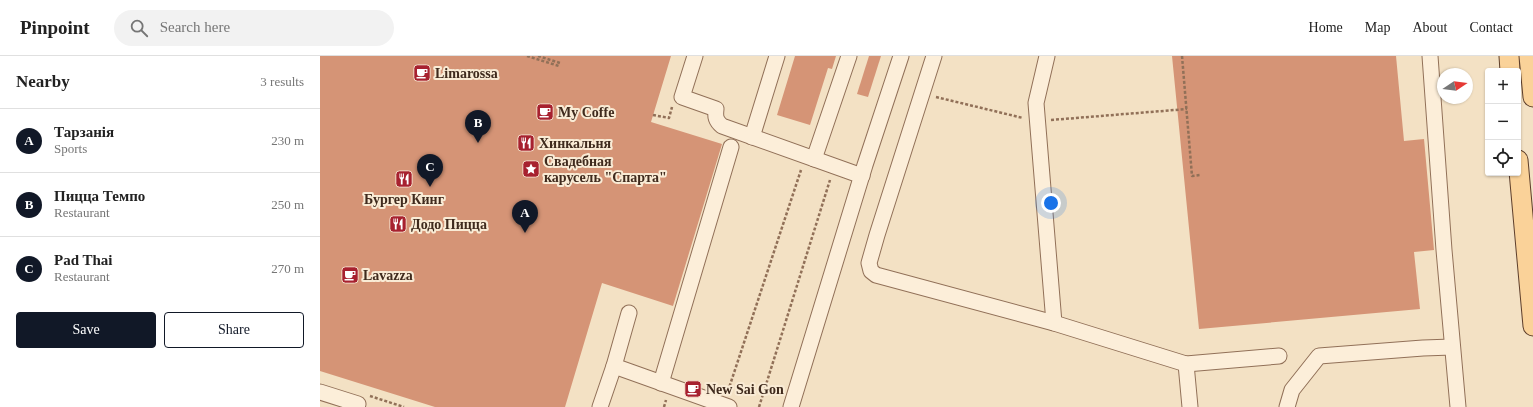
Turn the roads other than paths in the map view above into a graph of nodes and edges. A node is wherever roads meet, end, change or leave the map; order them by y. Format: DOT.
graph roads {
  1 [pos="695,56"];
  2 [pos="777,56"];
  3 [pos="849,56"];
  4 [pos="901,56"];
  5 [pos="934,56"];
  6 [pos="1047,56"];
  7 [pos="1430,56"];
  8 [pos="1509,56"];
  9 [pos="1530,56"];
  10 [pos="1510,68"];
  11 [pos="1533,98"];
  12 [pos="752,137"];
  13 [pos="731,147"];
  14 [pos="810,157"];
  15 [pos="862,176"];
  16 [pos="1519,176"];
  17 [pos="629,313"];
  18 [pos="1054,323"];
  19 [pos="1533,326"];
  20 [pos="1452,347"];
  21 [pos="1278,356"];
  22 [pos="1186,364"];
  23 [pos="614,366"];
  24 [pos="661,382"];
  25 [pos="320,392"];
  26 [pos="726,406"];
  27 [pos="357,407"];
  28 [pos="600,407"];
  29 [pos="791,407"];
  30 [pos="1190,407"];
  31 [pos="1287,407"];
  32 [pos="1458,407"];
  1 -- 12 [label="lane"];
  2 -- 12 [label="lane"];
  3 -- 14 [label="lane"];
  4 -- 15 [label="lane"];
  5 -- 18 [label="lane"];
  6 -- 18 [label="lane"];
  7 -- 20 [label="lane"];
  8 -- 10 [label="main road"];
  9 -- 11 [label="main road"];
  12 -- 14 [label="lane"];
  13 -- 24 [label="lane"];
  14 -- 15 [label="lane"];
  15 -- 29 [label="lane"];
  16 -- 19 [label="main road"];
  17 -- 23 [label="lane"];
  18 -- 22 [label="lane"];
  20 -- 31 [label="lane"];
  20 -- 32 [label="lane"];
  21 -- 22 [label="lane"];
  22 -- 30 [label="lane"];
  23 -- 24 [label="lane"];
  23 -- 28 [label="lane"];
  24 -- 26 [label="lane"];
  25 -- 27 [label="lane"];
}
